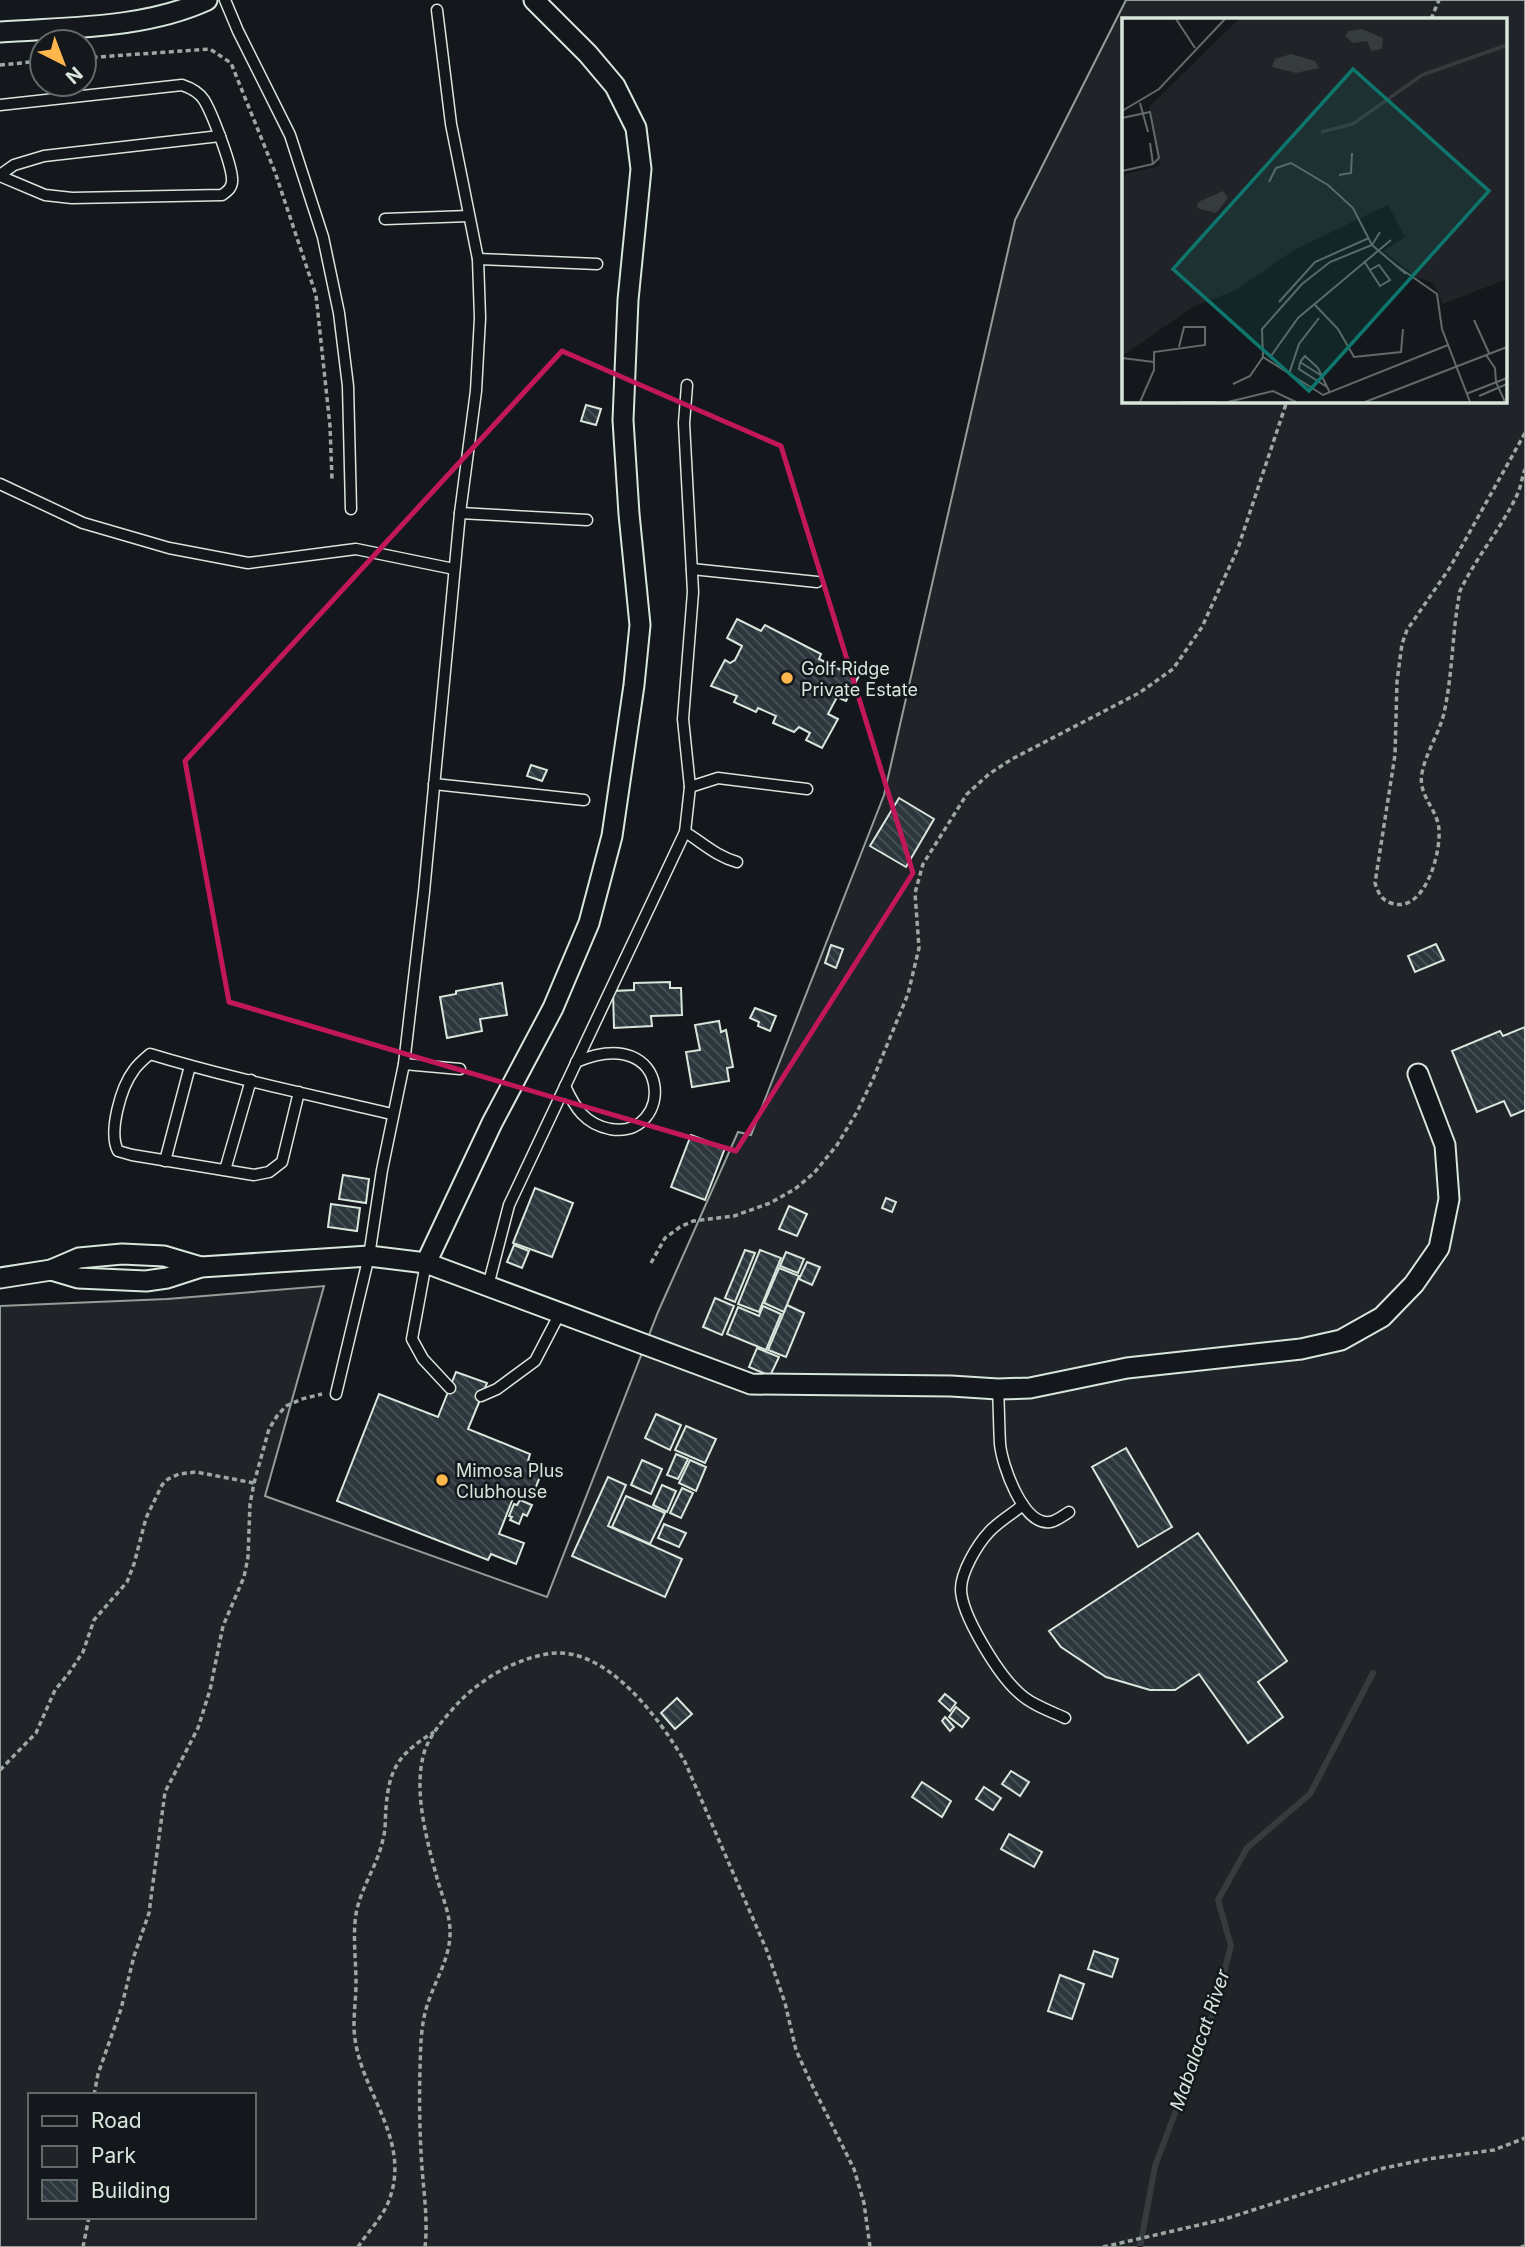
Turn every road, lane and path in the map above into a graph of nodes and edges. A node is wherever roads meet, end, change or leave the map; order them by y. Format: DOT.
graph roads {
  1 [pos="207,0"];
  2 [pos="225,0"];
  3 [pos="534,0"];
  4 [pos="1439,0"];
  5 [pos="437,10"];
  6 [pos="1431,18"];
  7 [pos="0,32"];
  8 [pos="98,57"];
  9 [pos="28,62"];
  10 [pos="0,65"];
  11 [pos="0,105"];
  12 [pos="220,136"];
  13 [pos="0,176"];
  14 [pos="469,216"];
  15 [pos="385,219"];
  16 [pos="478,259"];
  17 [pos="597,264"];
  18 [pos="687,385"];
  19 [pos="1287,402"];
  20 [pos="1525,433"];
  21 [pos="1525,469"];
  22 [pos="0,484"];
  23 [pos="352,505"];
  24 [pos="460,513"];
  25 [pos="587,520"];
  26 [pos="454,569"];
  27 [pos="692,569"];
  28 [pos="817,582"];
  29 [pos="434,784"];
  30 [pos="690,787"];
  31 [pos="807,789"];
  32 [pos="584,800"];
  33 [pos="685,832"];
  34 [pos="737,862"];
  35 [pos="576,1062"];
  36 [pos="404,1064"];
  37 [pos="190,1066"];
  38 [pos="460,1069"];
  39 [pos="1418,1074"];
  40 [pos="251,1080"];
  41 [pos="565,1086"];
  42 [pos="299,1092"];
  43 [pos="393,1114"];
  44 [pos="165,1161"];
  45 [pos="225,1170"];
  46 [pos="369,1256"];
  47 [pos="426,1263"];
  48 [pos="651,1263"];
  49 [pos="0,1278"];
  50 [pos="488,1286"];
  51 [pos="560,1313"];
  52 [pos="450,1388"];
  53 [pos="998,1389"];
  54 [pos="336,1394"];
  55 [pos="481,1396"];
  56 [pos="254,1483"];
  57 [pos="1023,1505"];
  58 [pos="1069,1512"];
  59 [pos="1065,1718"];
  60 [pos="437,1730"];
  61 [pos="0,1770"];
  62 [pos="94,2093"];
  63 [pos="1525,2138"];
  64 [pos="89,2219"];
  65 [pos="83,2247"];
  66 [pos="358,2247"];
  67 [pos="425,2247"];
  68 [pos="870,2247"];
  69 [pos="1103,2247"];
  1 -- 7 [label="street"];
  2 -- 23 [label="lane"];
  3 -- 47 [label="street"];
  4 -- 6 [label="path"];
  5 -- 14 [label="lane"];
  8 -- 23 [label="path"];
  9 -- 10 [label="path"];
  11 -- 12 [label="lane"];
  12 -- 13 [label="lane"];
  12 -- 13 [label="lane"];
  14 -- 15 [label="lane"];
  14 -- 16 [label="lane"];
  16 -- 17 [label="lane"];
  16 -- 24 [label="lane"];
  18 -- 27 [label="lane"];
  19 -- 48 [label="path"];
  20 -- 21 [label="path"];
  22 -- 26 [label="lane"];
  24 -- 25 [label="lane"];
  24 -- 26 [label="lane"];
  26 -- 29 [label="lane"];
  27 -- 28 [label="lane"];
  27 -- 30 [label="lane"];
  29 -- 32 [label="lane"];
  29 -- 36 [label="lane"];
  30 -- 31 [label="lane"];
  30 -- 33 [label="lane"];
  33 -- 34 [label="lane"];
  33 -- 35 [label="lane"];
  35 -- 41 [label="lane"];
  35 -- 41 [label="lane"];
  36 -- 38 [label="lane"];
  36 -- 43 [label="lane"];
  37 -- 40 [label="lane"];
  37 -- 44 [label="lane"];
  37 -- 44 [label="lane"];
  39 -- 53 [label="street"];
  40 -- 42 [label="lane"];
  40 -- 45 [label="lane"];
  41 -- 50 [label="lane"];
  42 -- 43 [label="lane"];
  42 -- 45 [label="lane"];
  43 -- 46 [label="lane"];
  44 -- 45 [label="lane"];
  46 -- 47 [label="street"];
  46 -- 49 [label="street"];
  46 -- 54 [label="lane"];
  47 -- 50 [label="street"];
  47 -- 52 [label="lane"];
  50 -- 51 [label="street"];
  51 -- 53 [label="street"];
  51 -- 55 [label="lane"];
  53 -- 57 [label="lane"];
  54 -- 56 [label="path"];
  56 -- 61 [label="path"];
  56 -- 62 [label="path"];
  57 -- 58 [label="lane"];
  57 -- 59 [label="lane"];
  60 -- 66 [label="path"];
  60 -- 67 [label="path"];
  60 -- 68 [label="path"];
  63 -- 69 [label="path"];
  64 -- 65 [label="path"];
}
